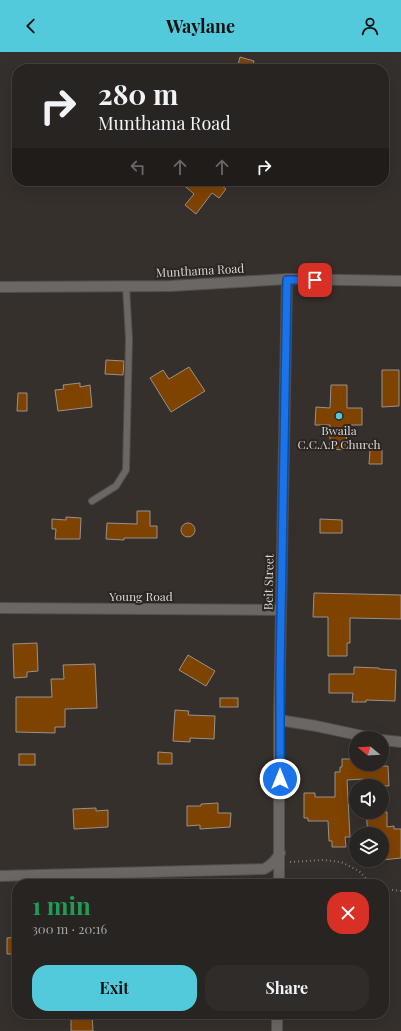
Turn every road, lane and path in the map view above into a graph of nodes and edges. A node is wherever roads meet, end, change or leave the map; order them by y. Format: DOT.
graph roads {
  1 [pos="287,280"];
  2 [pos="401,281"];
  3 [pos="126,286"];
  4 [pos="0,287"];
  5 [pos="92,501"];
  6 [pos="0,608"];
  7 [pos="281,610"];
  8 [pos="279,720"];
  9 [pos="349,733"];
  10 [pos="389,741"];
  11 [pos="401,742"];
  12 [pos="280,853"];
  13 [pos="0,876"];
  14 [pos="279,879"];
  15 [pos="366,879"];
  16 [pos="389,890"];
  17 [pos="401,891"];
  18 [pos="277,1019"];
  19 [pos="277,1031"];
  1 -- 2 [label="street, Munthama Road"];
  1 -- 3 [label="street, Munthama Road"];
  1 -- 7 [label="street, Beit Street"];
  3 -- 4 [label="street, Munthama Road"];
  3 -- 5 [label="lane"];
  6 -- 7 [label="street, Young Road"];
  7 -- 8 [label="street, Beit Street"];
  8 -- 9 [label="street"];
  8 -- 12 [label="street, Beit Street"];
  10 -- 11 [label="street"];
  12 -- 13 [label="street"];
  12 -- 14 [label="street, Beit Street"];
  12 -- 15 [label="path"];
  16 -- 17 [label="path"];
  18 -- 19 [label="street"];
}
